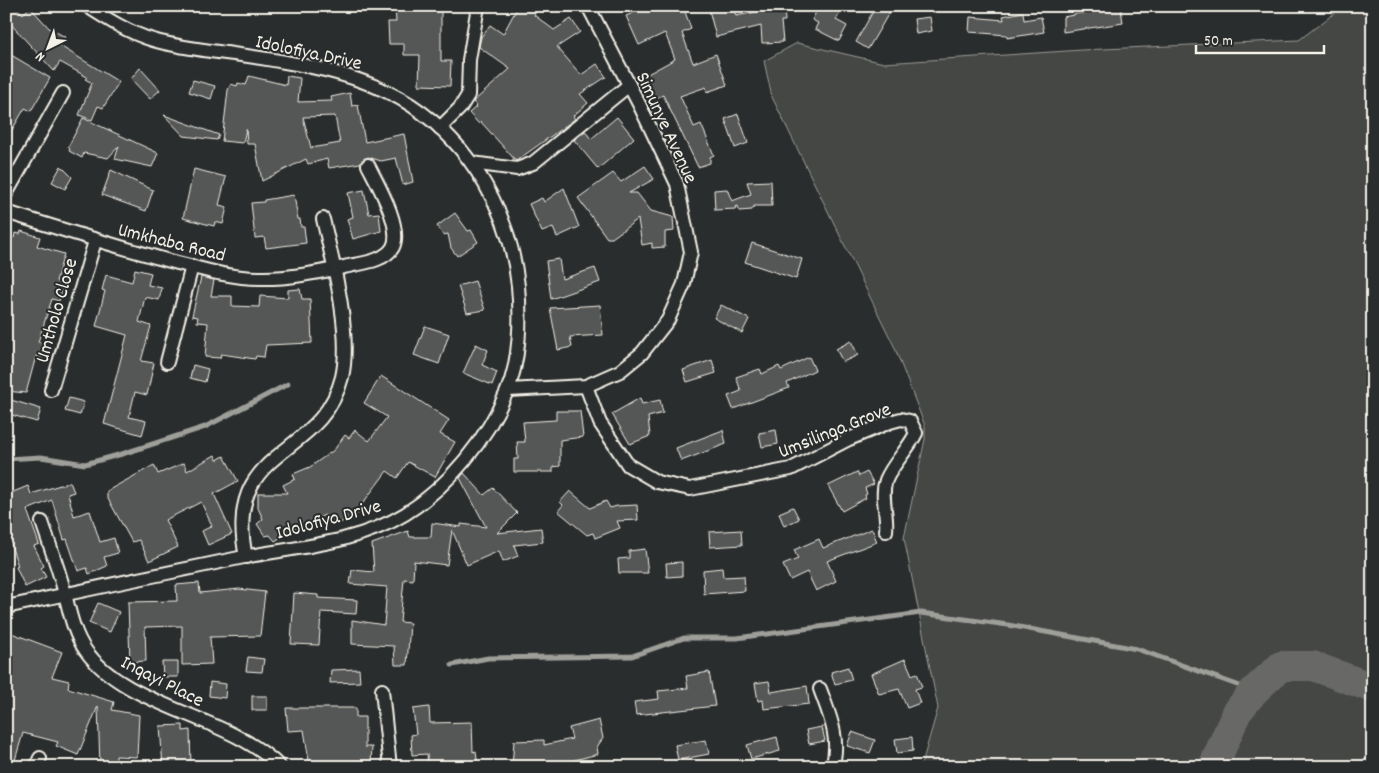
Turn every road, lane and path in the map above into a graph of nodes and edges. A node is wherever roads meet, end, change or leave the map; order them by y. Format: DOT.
graph roads {
  1 [pos="87,6"];
  2 [pos="478,6"];
  3 [pos="588,6"];
  4 [pos="629,85"];
  5 [pos="63,93"];
  6 [pos="440,128"];
  7 [pos="472,164"];
  8 [pos="368,165"];
  9 [pos="6,194"];
  10 [pos="6,212"];
  11 [pos="323,219"];
  12 [pos="95,241"];
  13 [pos="192,266"];
  14 [pos="333,269"];
  15 [pos="168,362"];
  16 [pos="586,386"];
  17 [pos="51,390"];
  18 [pos="508,390"];
  19 [pos="42,522"];
  20 [pos="886,531"];
  21 [pos="246,557"];
  22 [pos="65,594"];
  23 [pos="6,606"];
  24 [pos="820,688"];
  25 [pos="382,690"];
  26 [pos="280,767"];
  27 [pos="390,767"];
  28 [pos="832,767"];
  1 -- 6 [label="street, Idolofiya Drive"];
  2 -- 6 [label="street"];
  3 -- 4 [label="street, Simunye Avenue"];
  4 -- 7 [label="street"];
  4 -- 16 [label="street, Simunye Avenue"];
  5 -- 9 [label="street"];
  6 -- 7 [label="street, Idolofiya Drive"];
  7 -- 18 [label="street, Idolofiya Drive"];
  8 -- 14 [label="street, Umkhaba Road"];
  10 -- 12 [label="street, Umkhaba Road"];
  11 -- 14 [label="street"];
  12 -- 13 [label="street, Umkhaba Road"];
  12 -- 17 [label="street, Umtholo Close"];
  13 -- 14 [label="street, Umkhaba Road"];
  13 -- 15 [label="street"];
  14 -- 21 [label="street"];
  16 -- 18 [label="street, Simunye Avenue"];
  16 -- 20 [label="street, Umsilinga Grove"];
  18 -- 21 [label="street, Idolofiya Drive"];
  19 -- 22 [label="street, Inqayi Place"];
  21 -- 22 [label="street, Idolofiya Drive"];
  22 -- 23 [label="street, Idolofiya Drive"];
  22 -- 26 [label="street, Inqayi Place"];
  24 -- 28 [label="street"];
  25 -- 27 [label="street"];
}
